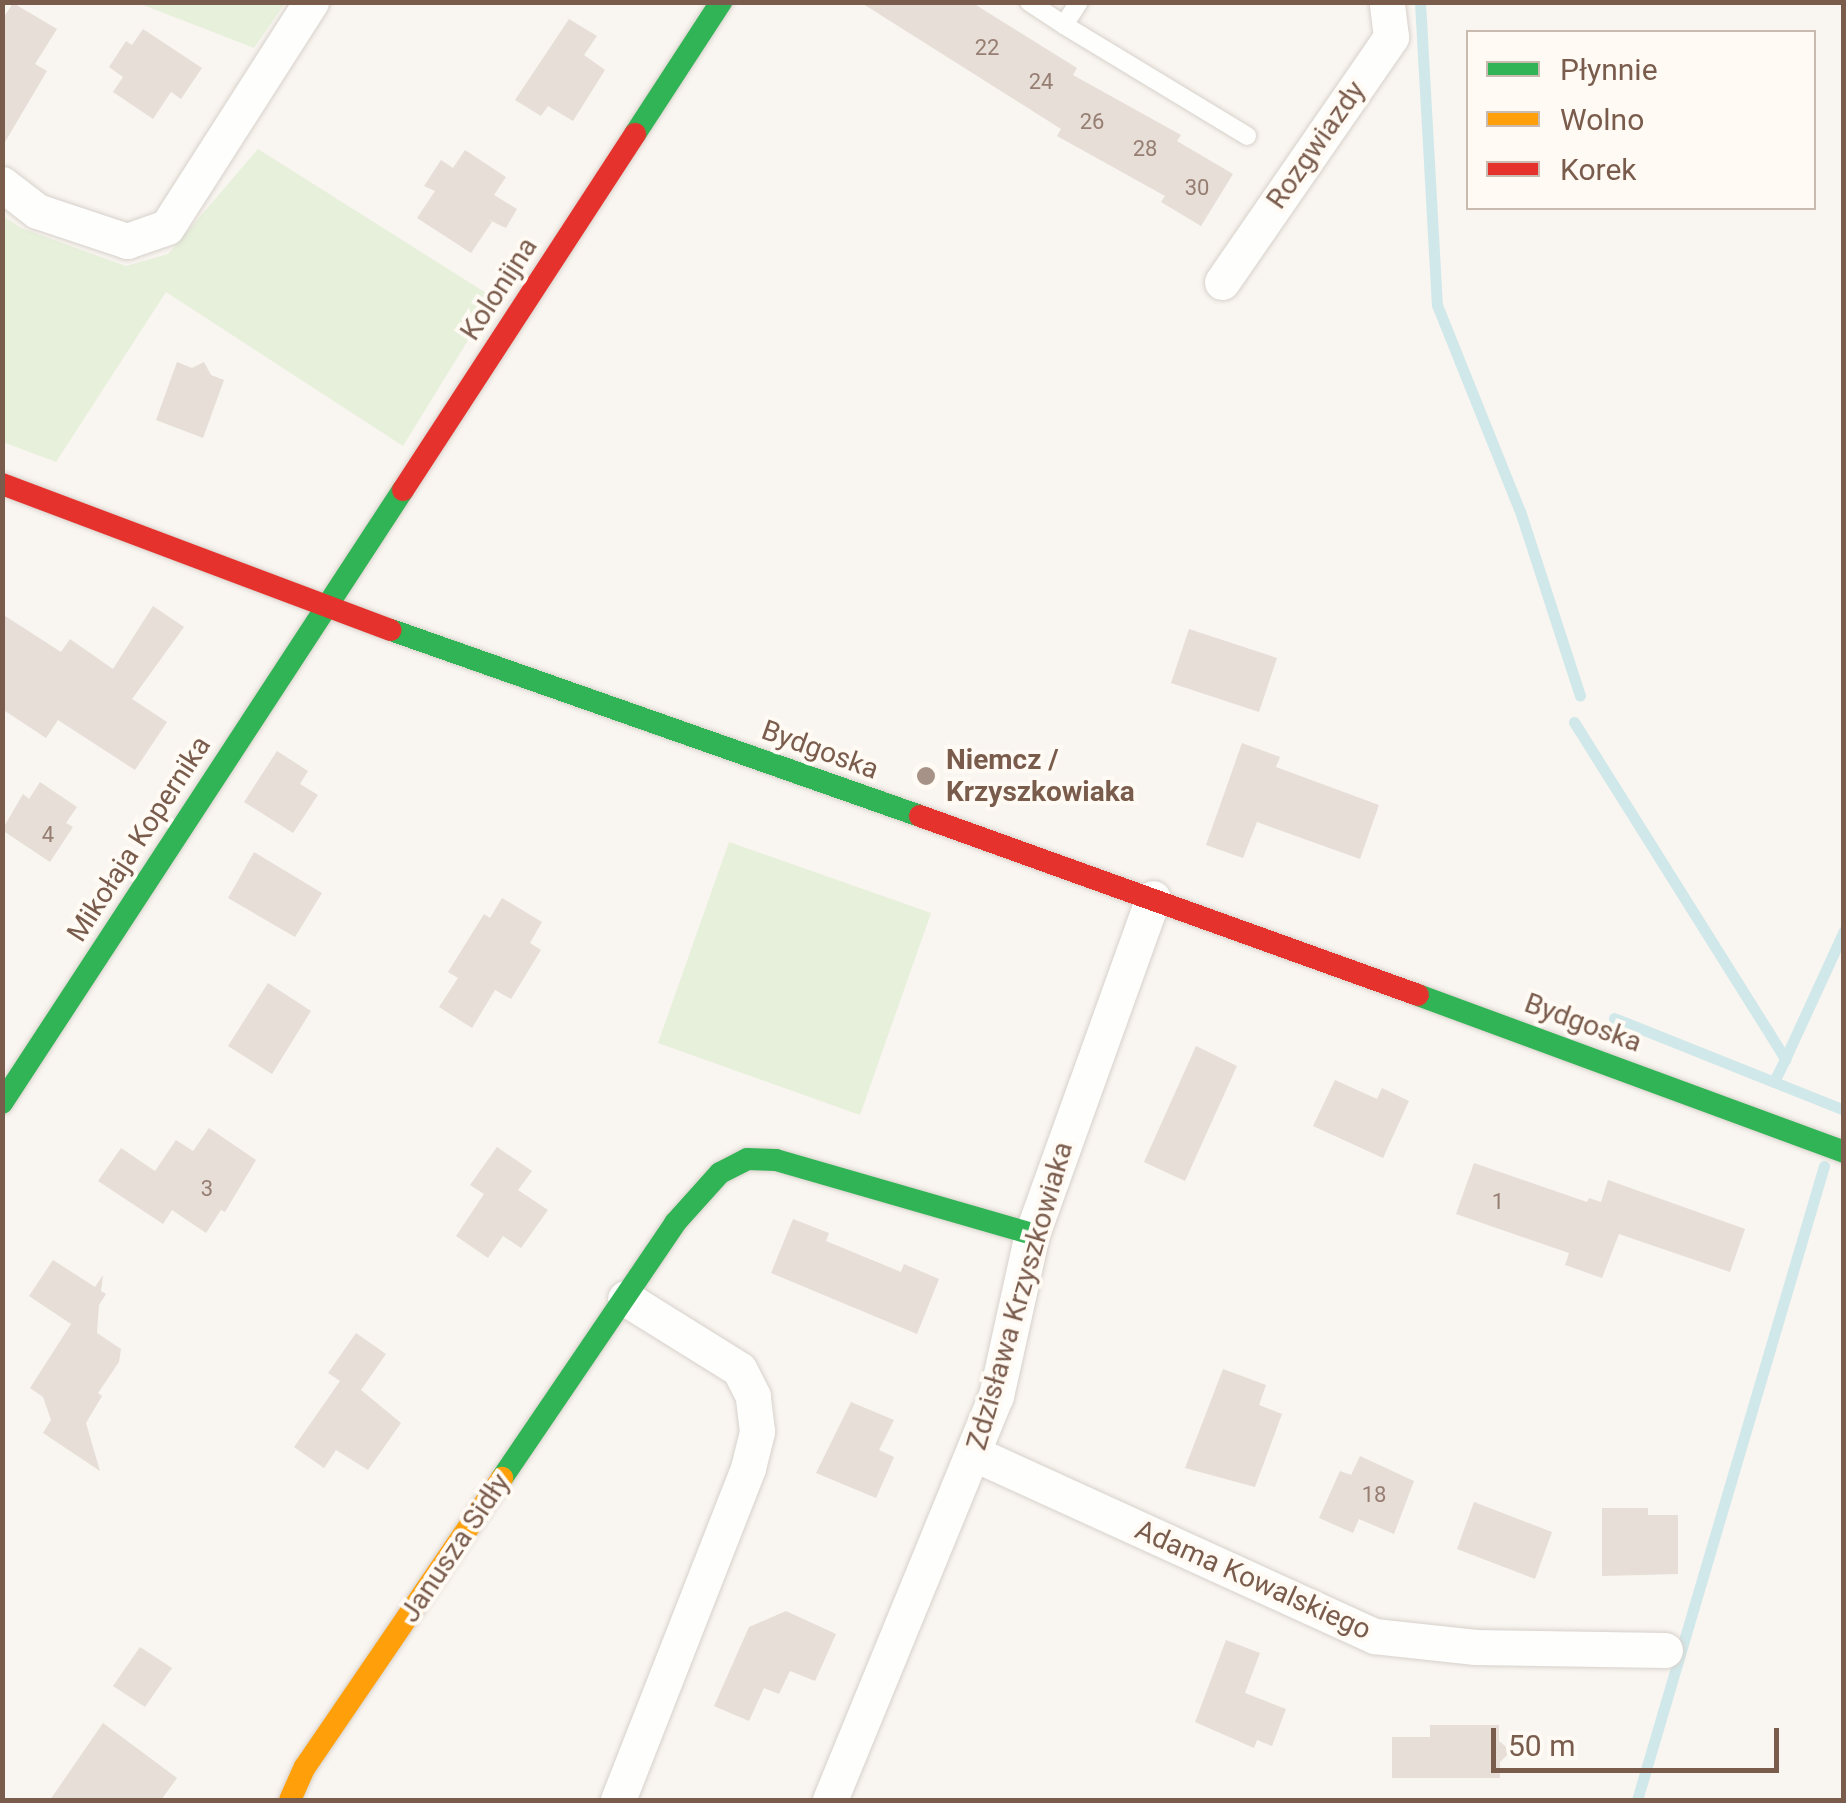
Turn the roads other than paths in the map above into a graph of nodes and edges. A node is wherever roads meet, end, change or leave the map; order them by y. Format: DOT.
graph roads {
  1 [pos="311,2"];
  2 [pos="721,2"];
  3 [pos="1030,2"];
  4 [pos="1079,2"];
  5 [pos="1387,2"];
  6 [pos="1064,25"];
  7 [pos="1247,136"];
  8 [pos="2,184"];
  9 [pos="1222,282"];
  10 [pos="2,484"];
  11 [pos="326,608"];
  12 [pos="1154,898"];
  13 [pos="2,1103"];
  14 [pos="1844,1152"];
  15 [pos="1032,1234"];
  16 [pos="625,1298"];
  17 [pos="975,1454"];
  18 [pos="1665,1650"];
  19 [pos="290,1800"];
  20 [pos="618,1800"];
  21 [pos="830,1800"];
  1 -- 8 [label="street"];
  2 -- 11 [label="street, Kolonijna"];
  3 -- 6 [label="lane"];
  4 -- 6 [label="lane"];
  5 -- 9 [label="street, Rozgwiazdy"];
  6 -- 7 [label="lane"];
  10 -- 11 [label="street, Bydgoska"];
  11 -- 12 [label="street, Bydgoska"];
  11 -- 13 [label="street, Mikołaja Kopernika"];
  12 -- 14 [label="street, Bydgoska"];
  12 -- 15 [label="street, Zdzisława Krzyszkowiaka"];
  15 -- 16 [label="street, Janusza Sidły"];
  15 -- 17 [label="street, Zdzisława Krzyszkowiaka"];
  16 -- 19 [label="street, Janusza Sidły"];
  16 -- 20 [label="street"];
  17 -- 18 [label="street, Adama Kowalskiego"];
  17 -- 21 [label="street, Zdzisława Krzyszkowiaka"];
}
